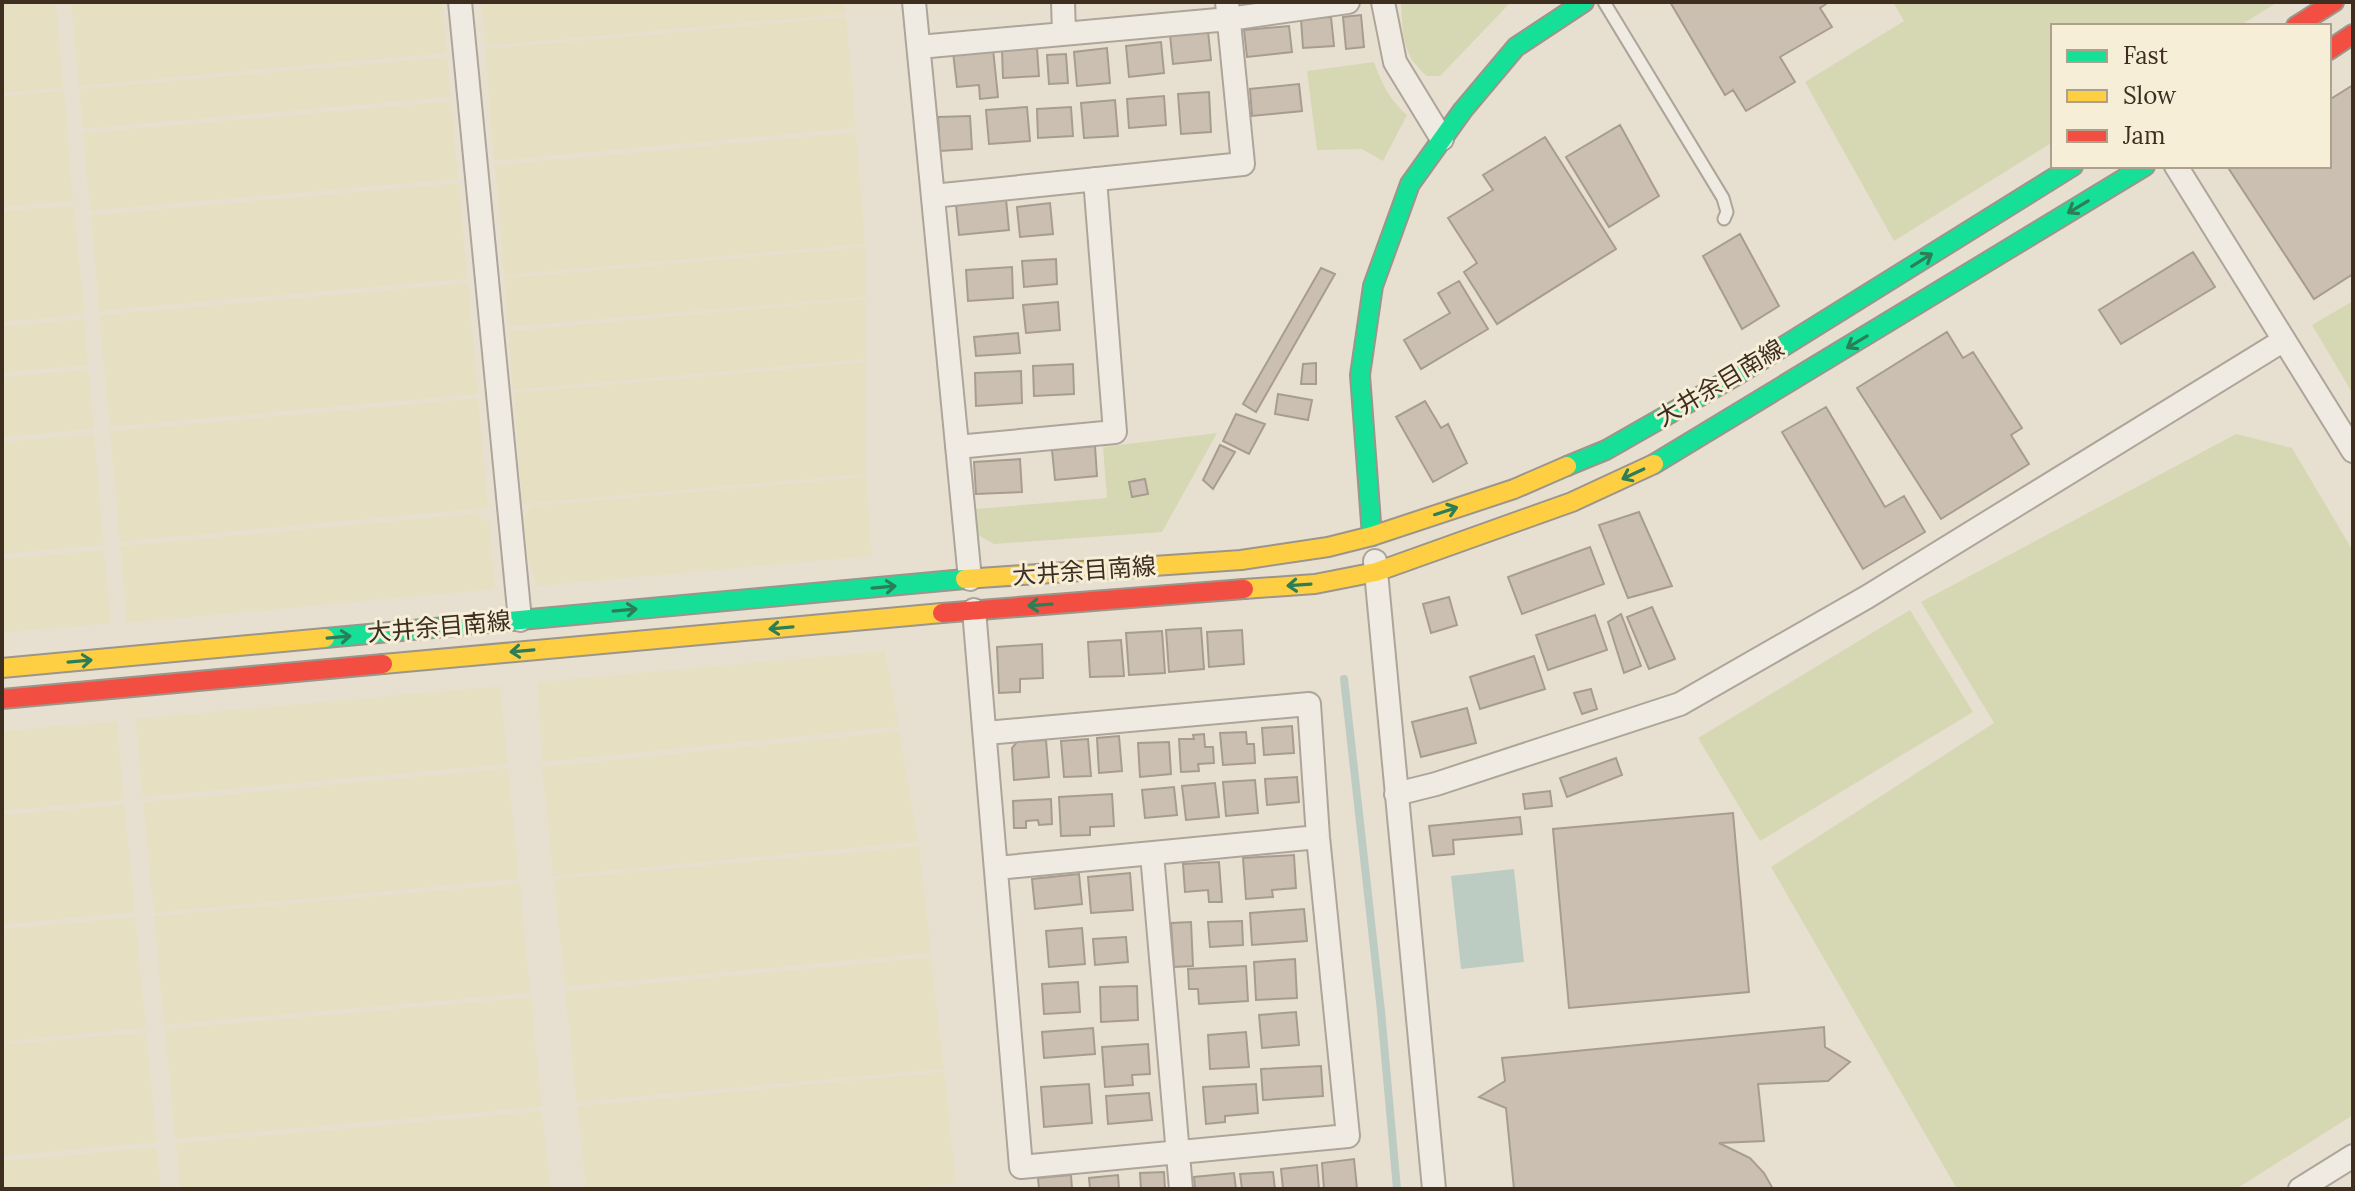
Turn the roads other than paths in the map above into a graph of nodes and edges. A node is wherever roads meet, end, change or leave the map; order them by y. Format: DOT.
graph roads {
  1 [pos="460,2"];
  2 [pos="914,2"];
  3 [pos="1063,2"];
  4 [pos="1348,2"];
  5 [pos="1383,2"];
  6 [pos="1584,2"];
  7 [pos="1604,2"];
  8 [pos="2334,2"];
  9 [pos="1228,10"];
  10 [pos="2299,24"];
  11 [pos="1064,33"];
  12 [pos="2353,34"];
  13 [pos="919,47"];
  14 [pos="2331,49"];
  15 [pos="1442,139"];
  16 [pos="2070,168"];
  17 [pos="2142,168"];
  18 [pos="2177,168"];
  19 [pos="1095,179"];
  20 [pos="933,196"];
  21 [pos="1724,219"];
  22 [pos="2284,340"];
  23 [pos="957,447"];
  24 [pos="2353,451"];
  25 [pos="1372,536"];
  26 [pos="1376,572"];
  27 [pos="970,579"];
  28 [pos="974,610"];
  29 [pos="520,620"];
  30 [pos="2,668"];
  31 [pos="2,699"];
  32 [pos="986,733"];
  33 [pos="1396,794"];
  34 [pos="1318,837"];
  35 [pos="1152,854"];
  36 [pos="997,868"];
  37 [pos="1177,1151"];
  38 [pos="2353,1156"];
  39 [pos="1181,1189"];
  40 [pos="1434,1189"];
  41 [pos="2300,1189"];
  1 -- 29 [label="street"];
  2 -- 13 [label="street"];
  3 -- 11 [label="street"];
  4 -- 9 [label="street"];
  5 -- 15 [label="street"];
  6 -- 15 [label="street"];
  7 -- 21 [label="lane"];
  8 -- 10 [label="street"];
  9 -- 11 [label="street"];
  9 -- 19 [label="street"];
  11 -- 13 [label="street"];
  12 -- 14 [label="street"];
  13 -- 20 [label="street"];
  15 -- 25 [label="street"];
  25 -- 16 [label="street, 大井余目南線, one-way"];
  17 -- 26 [label="street, one-way"];
  18 -- 22 [label="street"];
  19 -- 20 [label="street"];
  19 -- 23 [label="street"];
  20 -- 23 [label="street"];
  22 -- 24 [label="street"];
  22 -- 33 [label="street"];
  23 -- 27 [label="street"];
  25 -- 26 [label="street"];
  25 -- 27 [label="street, 大井余目南線"];
  26 -- 28 [label="street, one-way"];
  26 -- 33 [label="street"];
  29 -- 27 [label="street, 大井余目南線, one-way"];
  28 -- 31 [label="street, one-way"];
  28 -- 32 [label="street"];
  30 -- 29 [label="street, 大井余目南線, one-way"];
  32 -- 34 [label="street"];
  32 -- 36 [label="street"];
  33 -- 40 [label="street"];
  34 -- 35 [label="street"];
  34 -- 37 [label="street"];
  35 -- 36 [label="street"];
  35 -- 37 [label="street"];
  36 -- 37 [label="street"];
  37 -- 39 [label="street"];
  38 -- 41 [label="street"];
}
